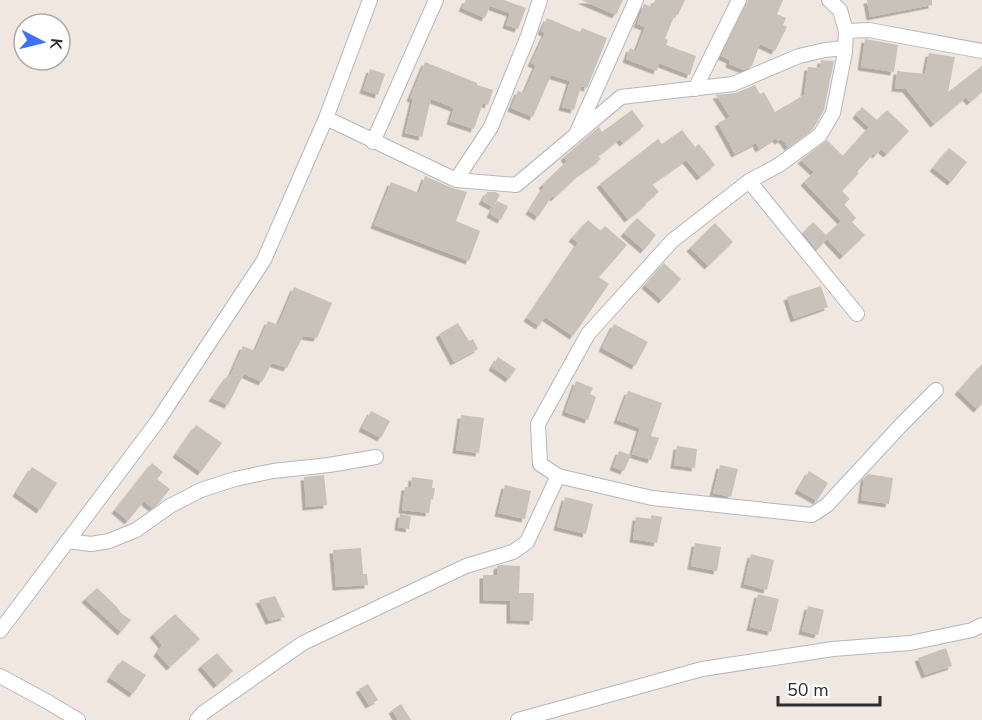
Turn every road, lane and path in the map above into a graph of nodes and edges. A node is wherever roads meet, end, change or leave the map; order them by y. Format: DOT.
graph roads {
  1 [pos="370,0"];
  2 [pos="436,0"];
  3 [pos="540,0"];
  4 [pos="636,0"];
  5 [pos="739,0"];
  6 [pos="829,0"];
  7 [pos="846,31"];
  8 [pos="845,48"];
  9 [pos="982,51"];
  10 [pos="695,89"];
  11 [pos="326,118"];
  12 [pos="576,135"];
  13 [pos="373,142"];
  14 [pos="456,180"];
  15 [pos="749,181"];
  16 [pos="857,314"];
  17 [pos="936,390"];
  18 [pos="376,457"];
  19 [pos="558,476"];
  20 [pos="67,541"];
  21 [pos="982,625"];
  22 [pos="0,631"];
  23 [pos="0,676"];
  24 [pos="76,719"];
  25 [pos="197,720"];
  26 [pos="518,720"];
  1 -- 11 [label="street"];
  2 -- 13 [label="street"];
  3 -- 14 [label="street"];
  4 -- 12 [label="street"];
  5 -- 10 [label="street"];
  6 -- 7 [label="street"];
  7 -- 8 [label="street"];
  7 -- 9 [label="street"];
  8 -- 10 [label="street"];
  8 -- 15 [label="street"];
  10 -- 12 [label="street"];
  11 -- 13 [label="street"];
  11 -- 20 [label="street"];
  12 -- 14 [label="street"];
  13 -- 14 [label="street"];
  15 -- 16 [label="street"];
  15 -- 19 [label="street"];
  17 -- 19 [label="street"];
  18 -- 20 [label="street"];
  19 -- 25 [label="street"];
  20 -- 22 [label="street"];
  21 -- 26 [label="street"];
  23 -- 24 [label="street"];
}
